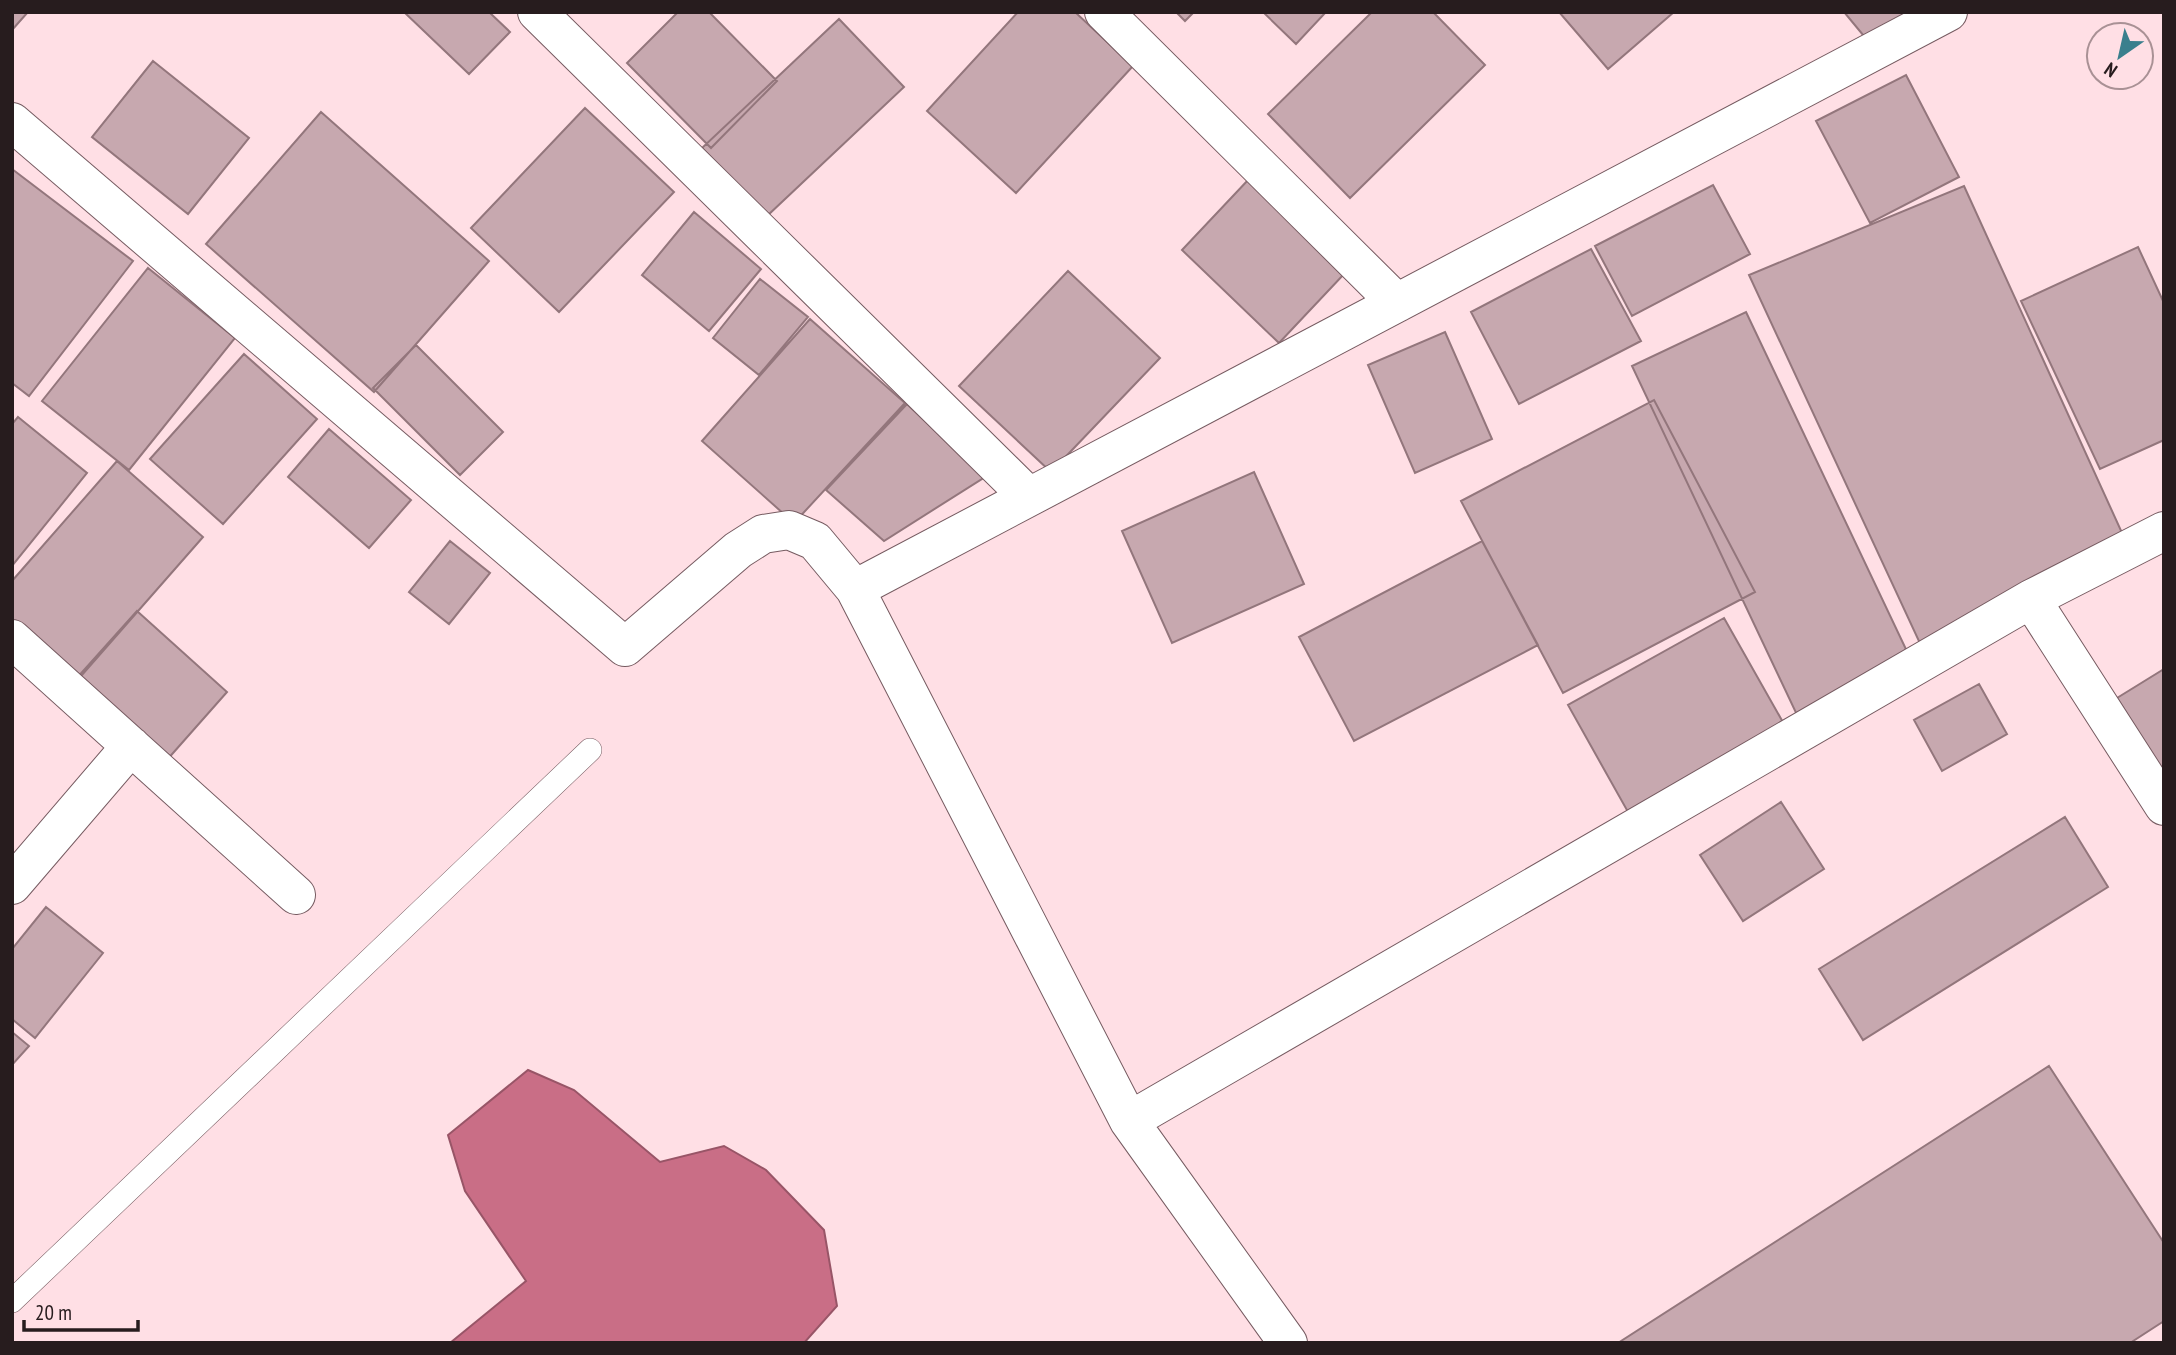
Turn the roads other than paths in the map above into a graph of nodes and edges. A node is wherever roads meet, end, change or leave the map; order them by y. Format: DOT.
graph roads {
  1 [pos="537,12"];
  2 [pos="1104,12"];
  3 [pos="1948,12"];
  4 [pos="12,122"];
  5 [pos="1396,303"];
  6 [pos="1029,497"];
  7 [pos="2164,531"];
  8 [pos="855,589"];
  9 [pos="2031,598"];
  10 [pos="12,639"];
  11 [pos="131,746"];
  12 [pos="590,750"];
  13 [pos="2164,806"];
  14 [pos="12,885"];
  15 [pos="296,895"];
  16 [pos="1129,1121"];
  17 [pos="12,1301"];
  18 [pos="1287,1343"];
  1 -- 6 [label="street"];
  2 -- 5 [label="street"];
  3 -- 5 [label="street"];
  4 -- 8 [label="street"];
  5 -- 6 [label="street"];
  6 -- 8 [label="street"];
  7 -- 9 [label="street"];
  8 -- 16 [label="street"];
  9 -- 13 [label="street"];
  9 -- 16 [label="street"];
  10 -- 11 [label="street"];
  11 -- 14 [label="street"];
  11 -- 15 [label="street"];
  12 -- 17 [label="lane"];
  16 -- 18 [label="street"];
}
